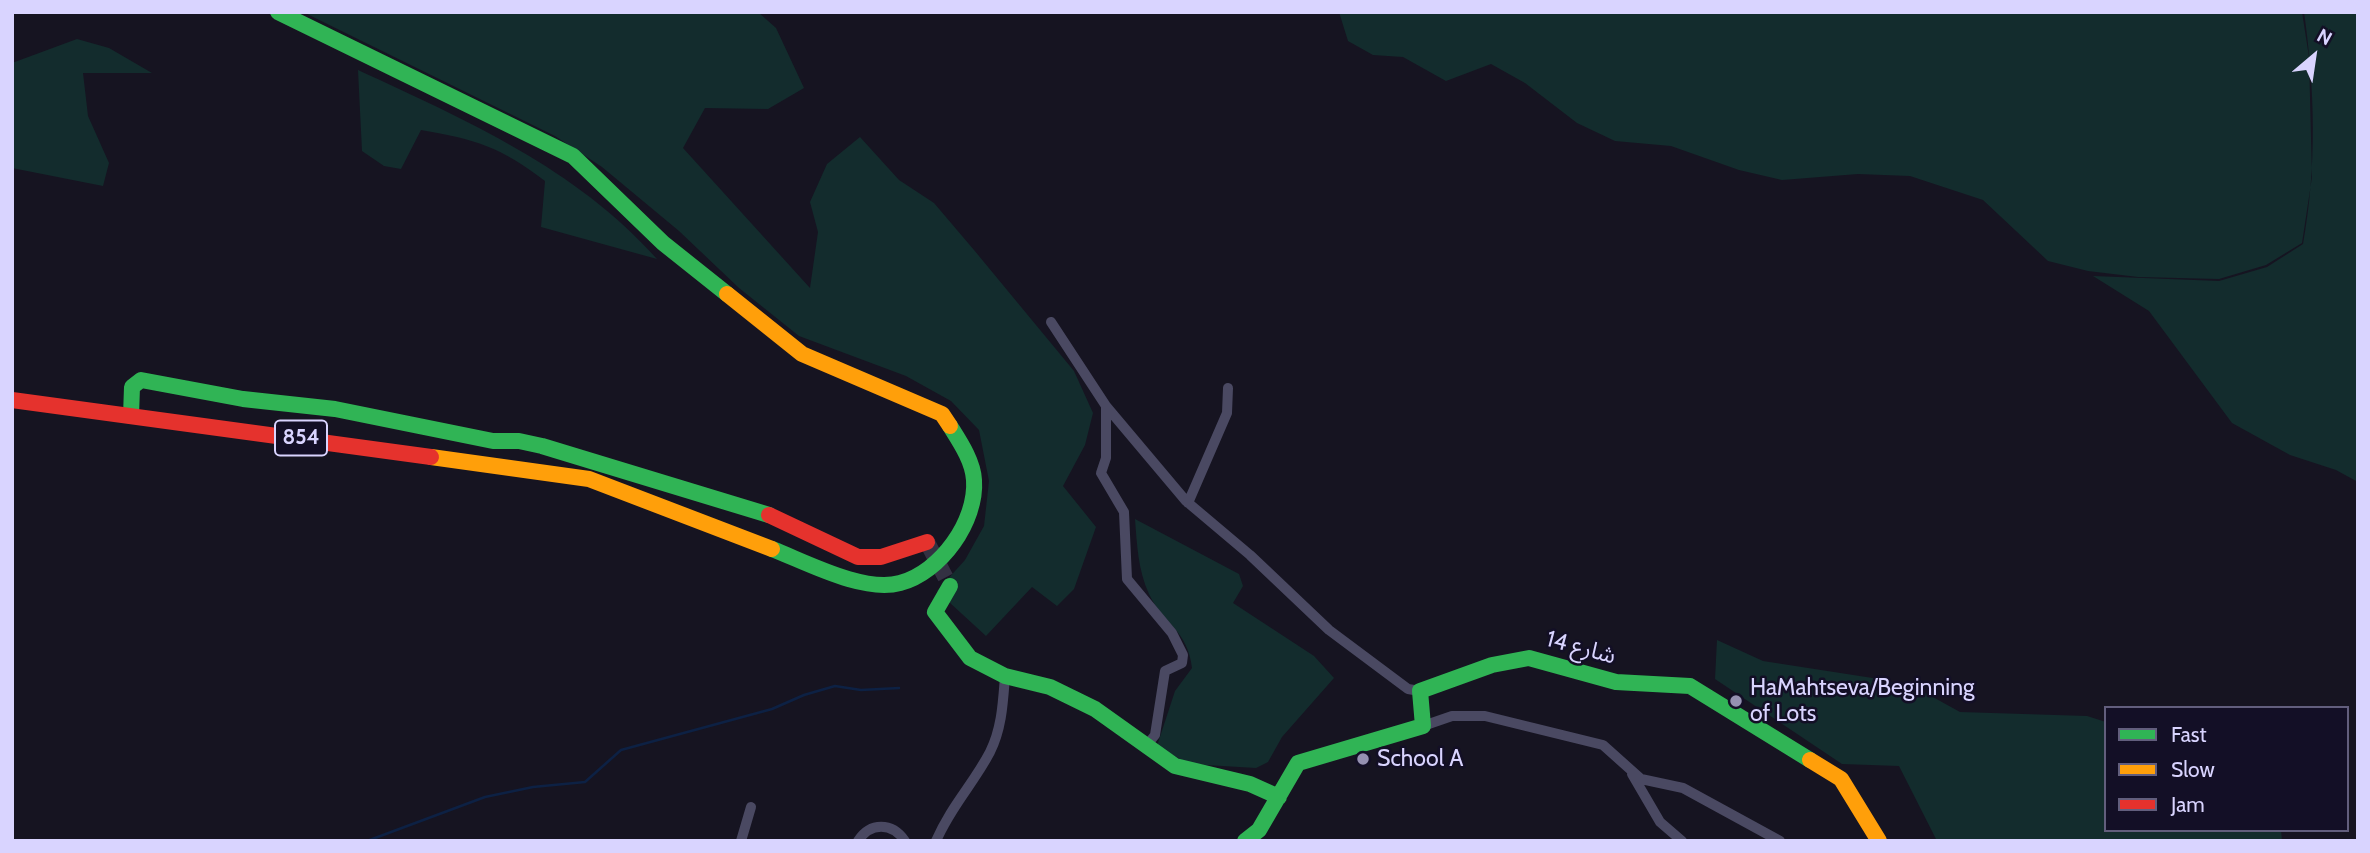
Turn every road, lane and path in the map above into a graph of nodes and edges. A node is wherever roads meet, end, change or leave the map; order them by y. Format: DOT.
graph roads {
  1 [pos="278,12"];
  2 [pos="1051,322"];
  3 [pos="1228,388"];
  4 [pos="12,400"];
  5 [pos="1106,406"];
  6 [pos="131,416"];
  7 [pos="1188,503"];
  8 [pos="927,542"];
  9 [pos="950,586"];
  10 [pos="1005,677"];
  11 [pos="1420,691"];
  12 [pos="1423,726"];
  13 [pos="1147,745"];
  14 [pos="1629,769"];
  15 [pos="1279,797"];
  16 [pos="751,807"];
  17 [pos="741,841"];
  18 [pos="858,841"];
  19 [pos="905,841"];
  20 [pos="936,841"];
  21 [pos="1245,841"];
  22 [pos="1682,841"];
  23 [pos="1780,841"];
  24 [pos="1879,841"];
  1 -- 6 [label="street, 854"];
  2 -- 5 [label="street"];
  3 -- 7 [label="street"];
  4 -- 6 [label="street, 854"];
  5 -- 7 [label="street"];
  5 -- 13 [label="street"];
  6 -- 8 [label="street"];
  7 -- 11 [label="street"];
  9 -- 10 [label="street"];
  10 -- 13 [label="street"];
  10 -- 20 [label="street"];
  11 -- 12 [label="street"];
  11 -- 24 [label="street, شارع 14"];
  12 -- 14 [label="street"];
  12 -- 15 [label="street"];
  13 -- 15 [label="street"];
  14 -- 22 [label="street"];
  14 -- 23 [label="street"];
  15 -- 21 [label="street"];
  16 -- 17 [label="street"];
  18 -- 19 [label="street"];
}
